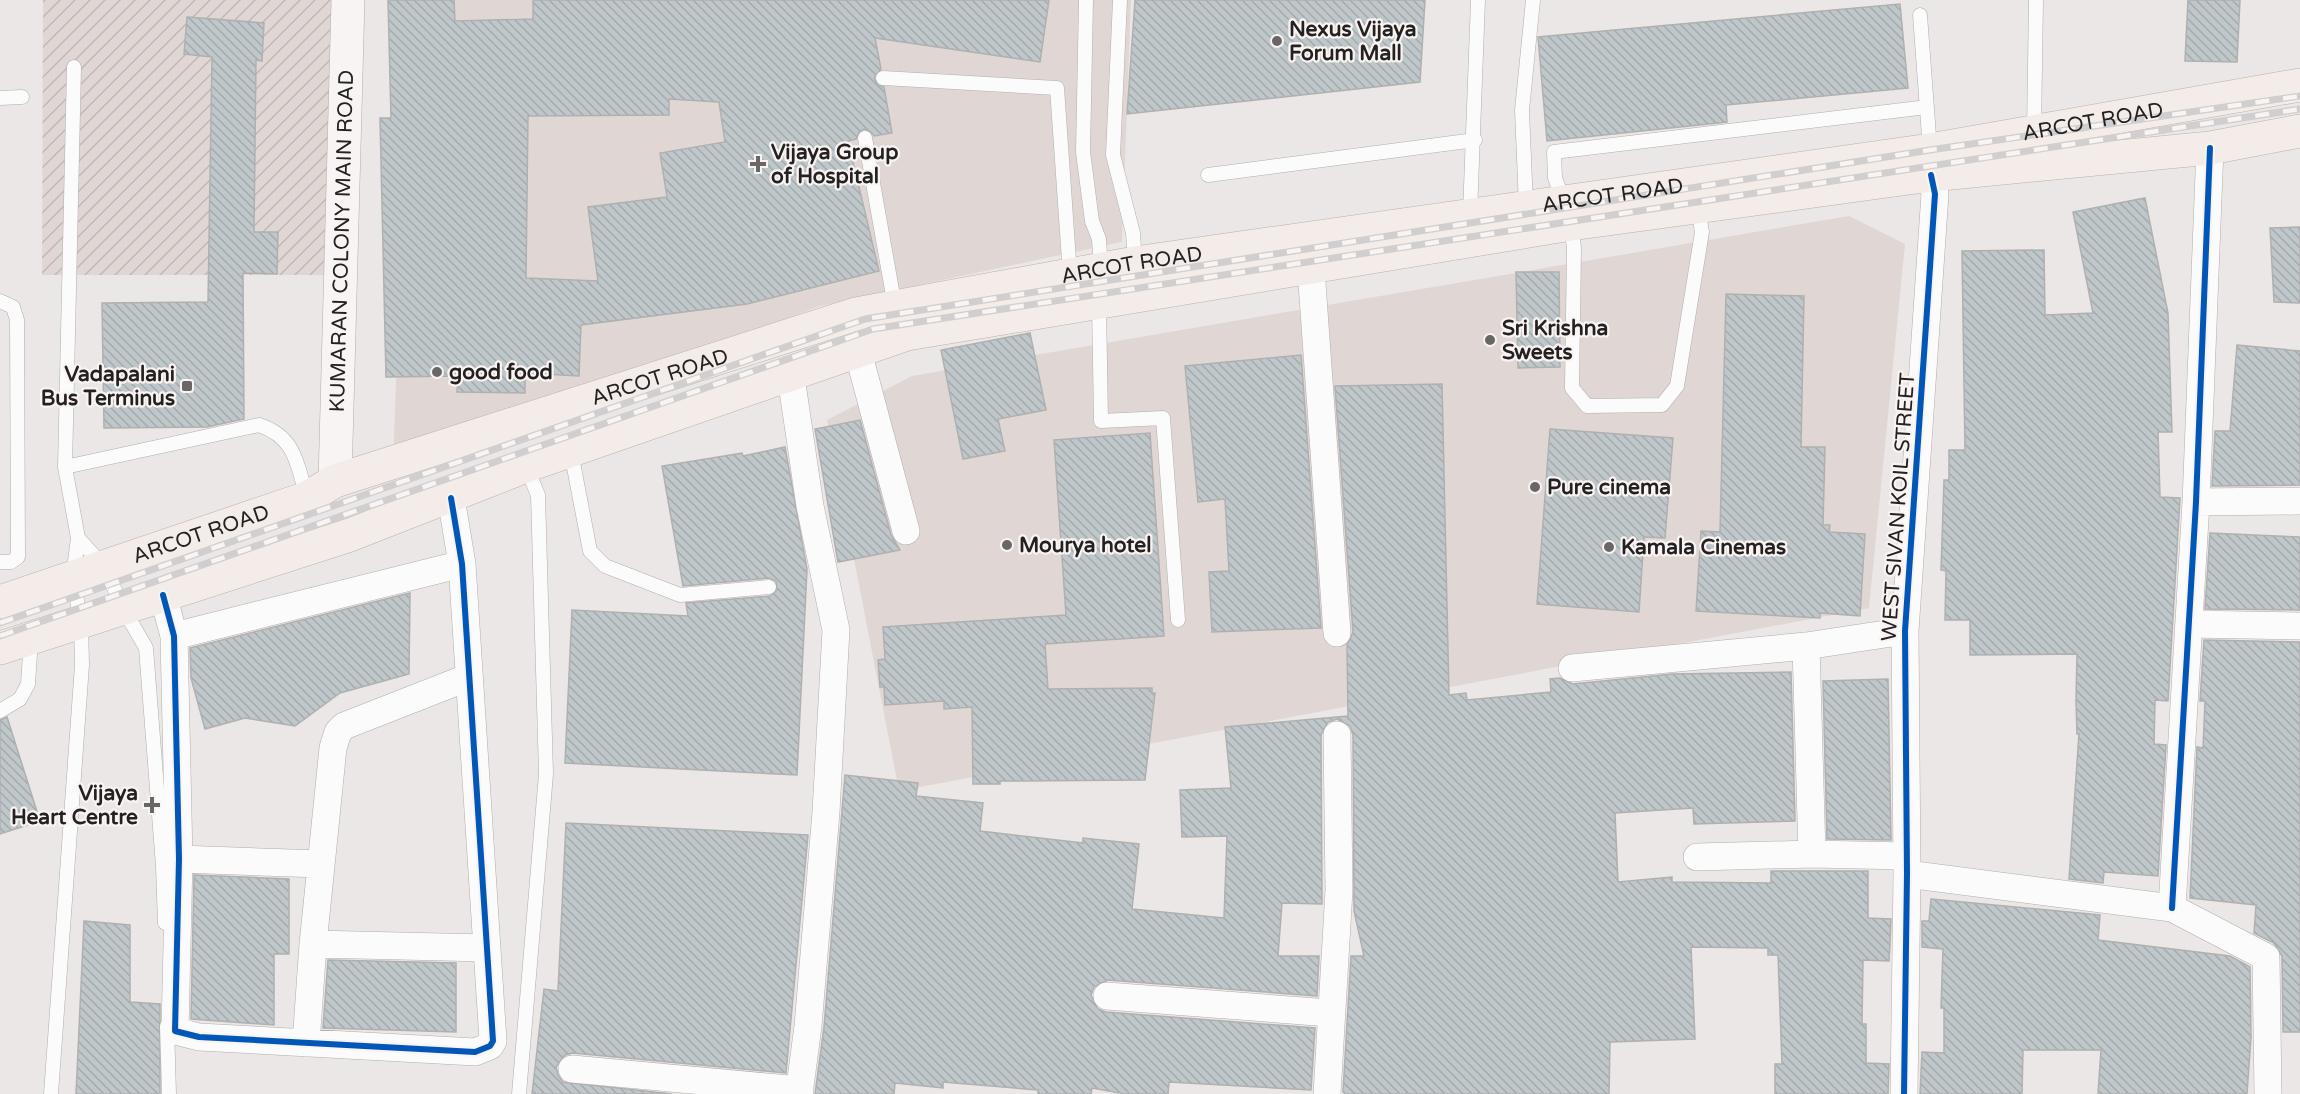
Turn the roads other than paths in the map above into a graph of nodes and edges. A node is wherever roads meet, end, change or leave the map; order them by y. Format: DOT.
graph roads {
  1 [pos="348,0"];
  2 [pos="1086,0"];
  3 [pos="1120,0"];
  4 [pos="1478,0"];
  5 [pos="1533,0"];
  6 [pos="2036,0"];
  7 [pos="1920,15"];
  8 [pos="74,67"];
  9 [pos="883,78"];
  10 [pos="2300,85"];
  11 [pos="0,98"];
  12 [pos="22,98"];
  13 [pos="1927,107"];
  14 [pos="2300,131"];
  15 [pos="865,138"];
  16 [pos="1475,140"];
  17 [pos="2035,148"];
  18 [pos="2210,148"];
  19 [pos="1931,162"];
  20 [pos="1208,175"];
  21 [pos="1803,181"];
  22 [pos="1698,209"];
  23 [pos="1567,213"];
  24 [pos="1500,216"];
  25 [pos="1135,263"];
  26 [pos="1311,269"];
  27 [pos="1085,272"];
  28 [pos="0,301"];
  29 [pos="1099,304"];
  30 [pos="895,307"];
  31 [pos="858,352"];
  32 [pos="791,376"];
  33 [pos="572,452"];
  34 [pos="526,466"];
  35 [pos="65,467"];
  36 [pos="335,481"];
  37 [pos="307,498"];
  38 [pos="451,498"];
  39 [pos="2300,501"];
  40 [pos="2196,502"];
  41 [pos="906,531"];
  42 [pos="78,538"];
  43 [pos="0,562"];
  44 [pos="462,564"];
  45 [pos="105,568"];
  46 [pos="73,577"];
  47 [pos="770,587"];
  48 [pos="163,595"];
  49 [pos="0,602"];
  50 [pos="124,610"];
  51 [pos="1178,620"];
  52 [pos="81,623"];
  53 [pos="2189,624"];
  54 [pos="2300,626"];
  55 [pos="1905,631"];
  56 [pos="1337,633"];
  57 [pos="174,636"];
  58 [pos="31,639"];
  59 [pos="1806,646"];
  60 [pos="0,648"];
  61 [pos="1572,668"];
  62 [pos="469,677"];
  63 [pos="0,711"];
  64 [pos="1337,735"];
  65 [pos="1812,854"];
  66 [pos="1697,856"];
  67 [pos="179,859"];
  68 [pos="321,864"];
  69 [pos="1907,865"];
  70 [pos="2172,908"];
  71 [pos="313,944"];
  72 [pos="487,948"];
  73 [pos="1107,996"];
  74 [pos="1330,1013"];
  75 [pos="306,1043"];
  76 [pos="572,1069"];
  77 [pos="799,1092"];
  78 [pos="51,1094"];
  79 [pos="169,1094"];
  80 [pos="519,1094"];
  81 [pos="1327,1094"];
  82 [pos="1904,1094"];
  83 [pos="2268,1094"];
  1 -- 36 [label="street, KUMARAN COLONY MAIN ROAD"];
  2 -- 27 [label="lane"];
  3 -- 25 [label="lane"];
  4 -- 16 [label="lane"];
  5 -- 24 [label="lane"];
  6 -- 17 [label="lane"];
  7 -- 13 [label="lane"];
  8 -- 35 [label="lane"];
  9 -- 27 [label="lane"];
  10 -- 17 [label="main road, ARCOT ROAD"];
  11 -- 12 [label="lane"];
  13 -- 19 [label="lane"];
  13 -- 23 [label="lane"];
  14 -- 18 [label="main road"];
  15 -- 30 [label="lane"];
  16 -- 20 [label="lane"];
  16 -- 24 [label="lane"];
  17 -- 18 [label="main road"];
  17 -- 19 [label="main road"];
  18 -- 40 [label="street"];
  19 -- 21 [label="main road, ARCOT ROAD"];
  19 -- 55 [label="street, WEST SIVAN KOIL STREET"];
  21 -- 22 [label="main road, ARCOT ROAD"];
  21 -- 23 [label="main road, ARCOT ROAD"];
  22 -- 23 [label="main road, ARCOT ROAD"];
  22 -- 23 [label="lane"];
  23 -- 24 [label="main road, ARCOT ROAD"];
  24 -- 25 [label="main road, ARCOT ROAD"];
  24 -- 26 [label="main road, ARCOT ROAD"];
  25 -- 27 [label="main road, ARCOT ROAD"];
  26 -- 29 [label="main road, ARCOT ROAD"];
  26 -- 56 [label="street"];
  27 -- 30 [label="main road, ARCOT ROAD"];
  28 -- 43 [label="lane"];
  29 -- 31 [label="main road, ARCOT ROAD"];
  29 -- 51 [label="lane"];
  30 -- 36 [label="main road, ARCOT ROAD"];
  31 -- 32 [label="main road, ARCOT ROAD"];
  31 -- 41 [label="street"];
  32 -- 33 [label="main road, ARCOT ROAD"];
  32 -- 77 [label="street"];
  33 -- 34 [label="main road, ARCOT ROAD"];
  33 -- 47 [label="lane"];
  34 -- 38 [label="main road, ARCOT ROAD"];
  34 -- 80 [label="lane"];
  35 -- 37 [label="lane"];
  35 -- 42 [label="lane"];
  36 -- 37 [label="main road, ARCOT ROAD"];
  37 -- 45 [label="main road, ARCOT ROAD"];
  38 -- 44 [label="street"];
  38 -- 48 [label="main road, ARCOT ROAD"];
  39 -- 40 [label="street"];
  40 -- 53 [label="street"];
  42 -- 45 [label="lane"];
  42 -- 46 [label="lane"];
  44 -- 57 [label="street"];
  44 -- 62 [label="street"];
  45 -- 46 [label="main road, ARCOT ROAD"];
  45 -- 50 [label="lane"];
  46 -- 49 [label="main road, ARCOT ROAD"];
  46 -- 52 [label="lane"];
  48 -- 50 [label="main road, ARCOT ROAD"];
  48 -- 57 [label="street"];
  50 -- 52 [label="main road, ARCOT ROAD"];
  50 -- 79 [label="lane"];
  52 -- 58 [label="main road, ARCOT ROAD"];
  52 -- 78 [label="lane"];
  53 -- 54 [label="street"];
  53 -- 70 [label="street"];
  55 -- 59 [label="street"];
  55 -- 69 [label="street, WEST SIVAN KOIL STREET"];
  57 -- 67 [label="street"];
  58 -- 60 [label="main road, ARCOT ROAD"];
  58 -- 63 [label="lane"];
  59 -- 61 [label="street"];
  59 -- 65 [label="street"];
  62 -- 68 [label="street"];
  62 -- 72 [label="street"];
  64 -- 74 [label="street"];
  65 -- 66 [label="street"];
  65 -- 69 [label="street"];
  67 -- 68 [label="street"];
  67 -- 75 [label="street"];
  68 -- 71 [label="street"];
  69 -- 70 [label="street"];
  69 -- 82 [label="street, WEST SIVAN KOIL STREET"];
  70 -- 83 [label="street"];
  71 -- 72 [label="street"];
  71 -- 75 [label="street"];
  72 -- 75 [label="street"];
  73 -- 74 [label="street"];
  74 -- 81 [label="street"];
  76 -- 77 [label="street"];
}
